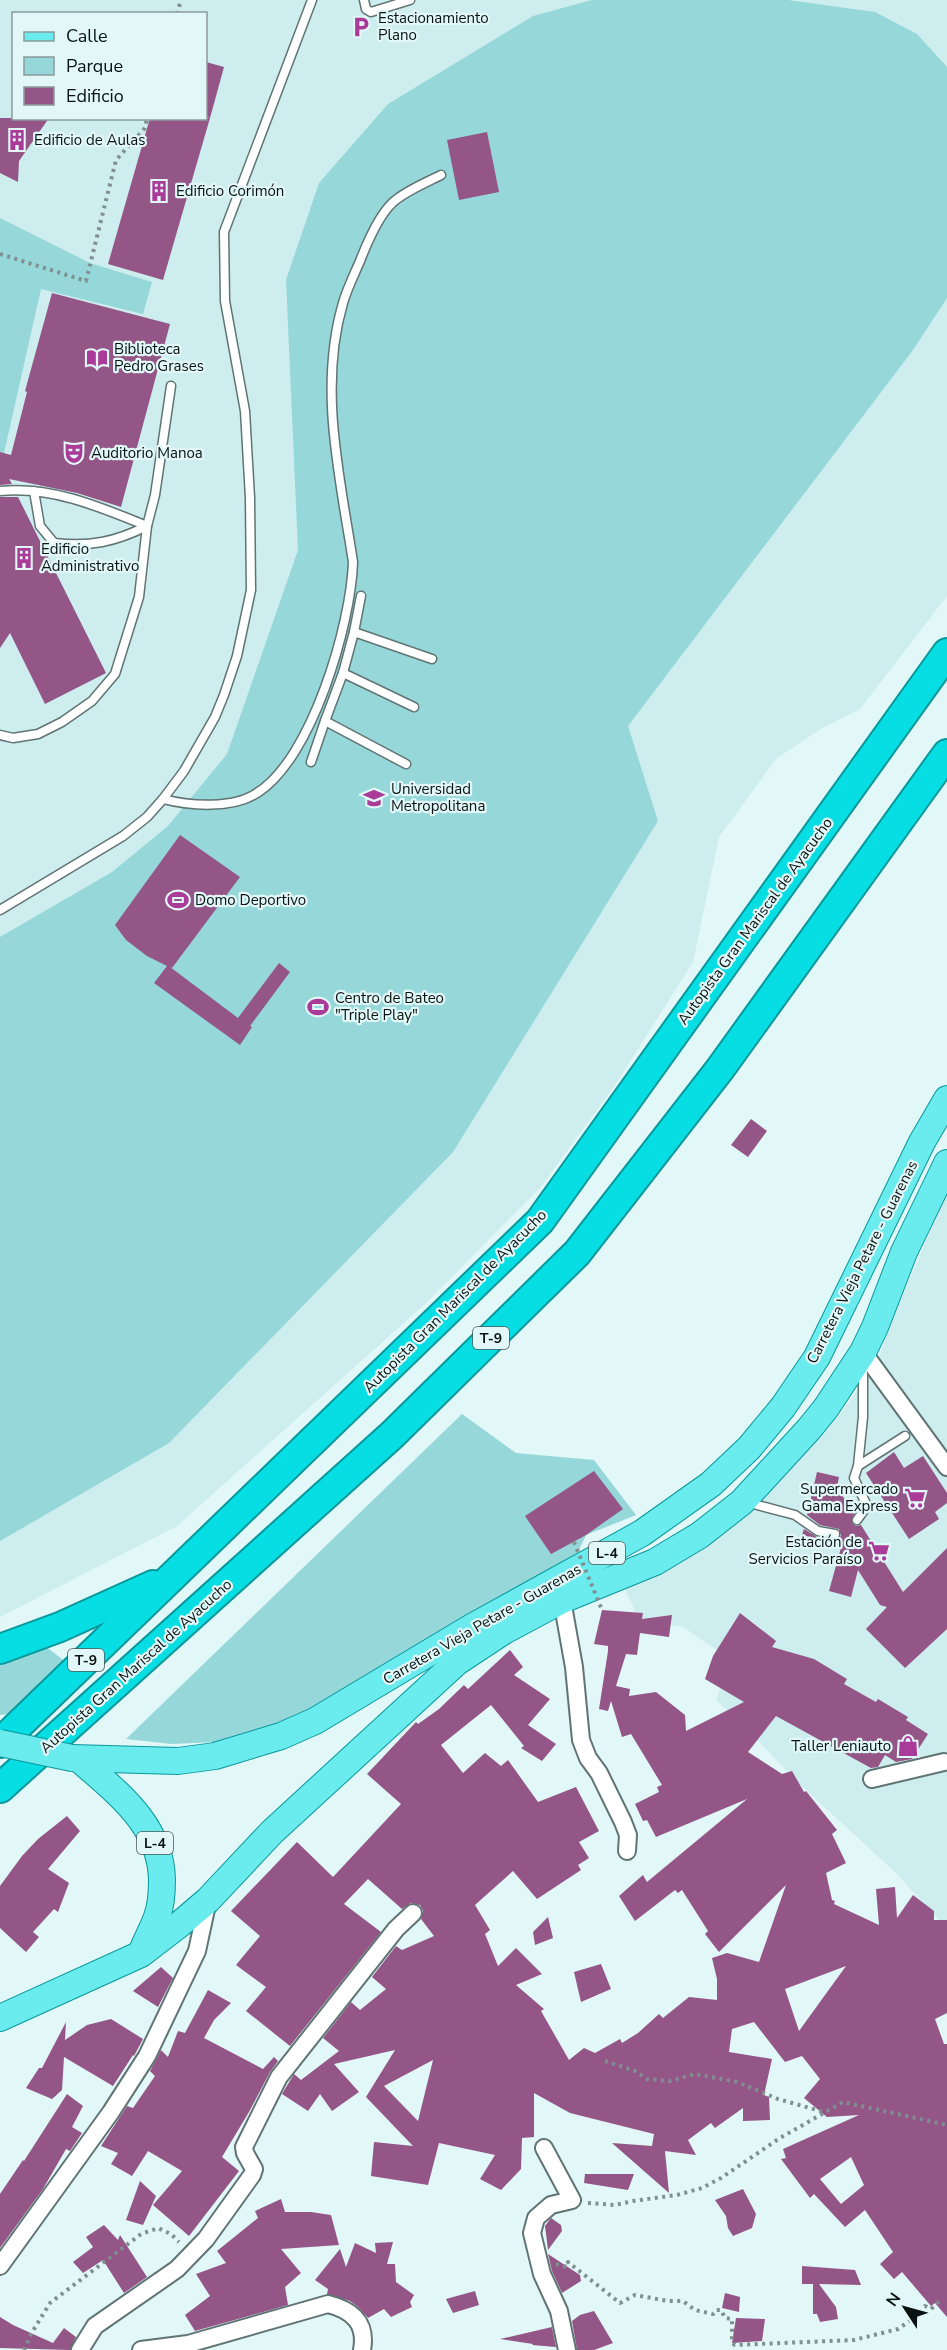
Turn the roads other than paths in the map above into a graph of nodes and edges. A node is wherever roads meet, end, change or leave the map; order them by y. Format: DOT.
graph roads {
  1 [pos="312,0"];
  2 [pos="364,0"];
  3 [pos="410,0"];
  4 [pos="441,175"];
  5 [pos="171,386"];
  6 [pos="0,491"];
  7 [pos="34,491"];
  8 [pos="147,526"];
  9 [pos="361,596"];
  10 [pos="354,632"];
  11 [pos="947,653"];
  12 [pos="432,659"];
  13 [pos="343,673"];
  14 [pos="414,707"];
  15 [pos="325,722"];
  16 [pos="0,735"];
  17 [pos="947,754"];
  18 [pos="311,762"];
  19 [pos="406,764"];
  20 [pos="947,787"];
  21 [pos="163,799"];
  22 [pos="900,821"];
  23 [pos="0,910"];
  24 [pos="947,1099"];
  25 [pos="947,1163"];
  26 [pos="863,1352"];
  27 [pos="905,1436"];
  28 [pos="858,1466"];
  29 [pos="947,1467"];
  30 [pos="742,1502"];
  31 [pos="857,1520"];
  32 [pos="835,1533"];
  33 [pos="171,1576"];
  34 [pos="562,1600"];
  35 [pos="0,1649"];
  36 [pos="0,1743"];
  37 [pos="75,1758"];
  38 [pos="946,1761"];
  39 [pos="872,1779"];
  40 [pos="2,1789"];
  41 [pos="627,1851"];
  42 [pos="208,1900"];
  43 [pos="413,1913"];
  44 [pos="141,1954"];
  45 [pos="0,2018"];
  46 [pos="544,2148"];
  47 [pos="0,2266"];
  48 [pos="80,2350"];
  49 [pos="141,2350"];
  50 [pos="362,2350"];
  51 [pos="567,2350"];
  1 -- 21 [label="lane"];
  2 -- 3 [label="lane"];
  4 -- 21 [label="lane"];
  5 -- 8 [label="lane"];
  6 -- 7 [label="lane"];
  7 -- 8 [label="lane"];
  7 -- 8 [label="lane"];
  8 -- 16 [label="lane"];
  9 -- 10 [label="lane"];
  10 -- 12 [label="lane"];
  10 -- 13 [label="lane"];
  11 -- 33 [label="highway, Autopista Gran Mariscal de Ayacucho / T-9"];
  13 -- 14 [label="lane"];
  13 -- 15 [label="lane"];
  15 -- 18 [label="lane"];
  15 -- 19 [label="lane"];
  17 -- 22 [label="highway, Autopista Gran Mariscal de Ayacucho / T-9"];
  20 -- 22 [label="highway"];
  21 -- 23 [label="lane"];
  22 -- 40 [label="highway, Autopista Gran Mariscal de Ayacucho / T-9"];
  24 -- 37 [label="main road, Carretera Vieja Petare - Guarenas / L-4"];
  25 -- 26 [label="main road, Carretera Vieja Petare - Guarenas / L-4"];
  26 -- 28 [label="lane"];
  26 -- 29 [label="street"];
  26 -- 30 [label="main road, Carretera Vieja Petare - Guarenas / L-4"];
  27 -- 28 [label="lane"];
  28 -- 31 [label="lane"];
  30 -- 32 [label="lane"];
  30 -- 34 [label="main road, Carretera Vieja Petare - Guarenas / L-4"];
  33 -- 35 [label="highway"];
  33 -- 36 [label="highway, Autopista Gran Mariscal de Ayacucho / T-9"];
  34 -- 41 [label="street"];
  34 -- 42 [label="main road, Carretera Vieja Petare - Guarenas / L-4"];
  36 -- 37 [label="main road, L-4, bridge"];
  37 -- 44 [label="main road, L-4"];
  38 -- 39 [label="street"];
  42 -- 44 [label="main road, Carretera Vieja Petare - Guarenas / L-4"];
  42 -- 47 [label="street"];
  43 -- 48 [label="street"];
  44 -- 45 [label="main road, Carretera Vieja Petare - Guarenas / L-4"];
  46 -- 51 [label="street"];
  49 -- 50 [label="street"];
}
